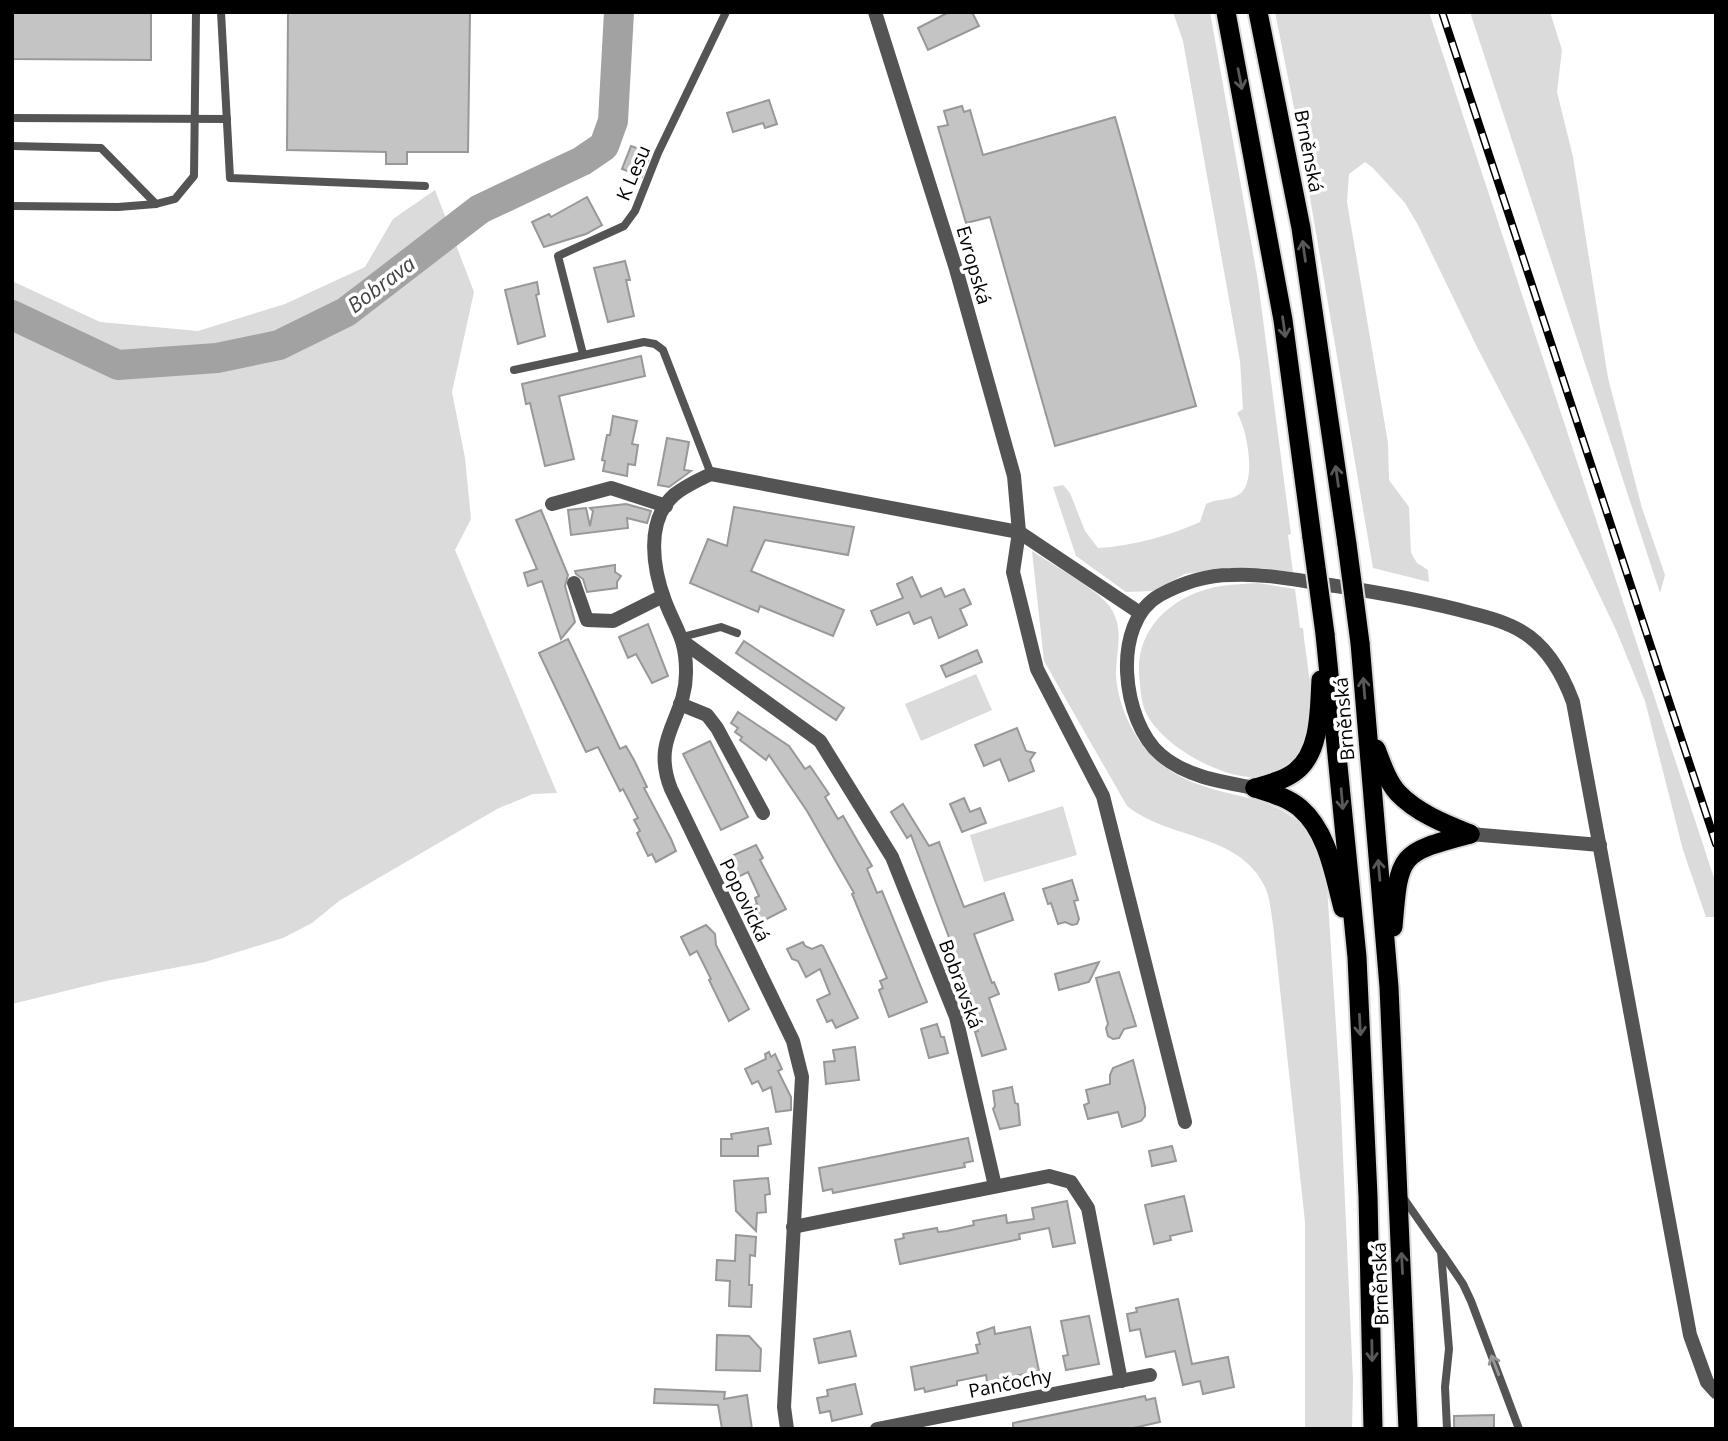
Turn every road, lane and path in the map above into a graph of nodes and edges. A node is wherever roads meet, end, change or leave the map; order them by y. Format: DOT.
graph roads {
  1 [pos="196,12"];
  2 [pos="221,12"];
  3 [pos="726,12"];
  4 [pos="875,12"];
  5 [pos="1226,12"];
  6 [pos="1258,12"];
  7 [pos="12,118"];
  8 [pos="227,119"];
  9 [pos="195,120"];
  10 [pos="12,146"];
  11 [pos="425,186"];
  12 [pos="156,204"];
  13 [pos="12,206"];
  14 [pos="583,354"];
  15 [pos="514,370"];
  16 [pos="711,474"];
  17 [pos="552,504"];
  18 [pos="666,506"];
  19 [pos="1019,532"];
  20 [pos="574,583"];
  21 [pos="663,596"];
  22 [pos="1140,612"];
  23 [pos="737,633"];
  24 [pos="1325,634"];
  25 [pos="683,640"];
  26 [pos="680,704"];
  27 [pos="1368,732"];
  28 [pos="1255,788"];
  29 [pos="763,813"];
  30 [pos="1470,834"];
  31 [pos="1600,845"];
  32 [pos="1357,957"];
  33 [pos="1389,987"];
  34 [pos="1185,1122"];
  35 [pos="995,1186"];
  36 [pos="1398,1191"];
  37 [pos="793,1227"];
  38 [pos="1441,1252"];
  39 [pos="1150,1375"];
  40 [pos="1121,1381"];
  41 [pos="1716,1392"];
  42 [pos="787,1429"];
  43 [pos="877,1429"];
  44 [pos="1373,1429"];
  45 [pos="1408,1429"];
  46 [pos="1447,1429"];
  47 [pos="1519,1429"];
  1 -- 9 [label="lane"];
  2 -- 8 [label="lane"];
  3 -- 14 [label="lane, K Lesu"];
  4 -- 19 [label="street, Evropská"];
  5 -- 24 [label="highway, Brněnská, one-way, bridge"];
  27 -- 6 [label="highway, Brněnská, one-way, bridge"];
  7 -- 9 [label="lane"];
  8 -- 9 [label="lane"];
  8 -- 11 [label="lane"];
  9 -- 12 [label="lane"];
  10 -- 12 [label="lane"];
  12 -- 13 [label="lane"];
  14 -- 15 [label="lane"];
  14 -- 16 [label="lane"];
  16 -- 18 [label="street"];
  16 -- 19 [label="street"];
  17 -- 18 [label="street"];
  18 -- 21 [label="street, Popovická"];
  19 -- 22 [label="street"];
  19 -- 34 [label="street"];
  20 -- 21 [label="street"];
  21 -- 25 [label="street, Popovická"];
  22 -- 28 [label="street"];
  22 -- 31 [label="street"];
  23 -- 25 [label="lane"];
  24 -- 28 [label="highway"];
  24 -- 32 [label="highway, Brněnská, one-way"];
  25 -- 26 [label="street, Popovická"];
  25 -- 35 [label="street, Bobravská"];
  26 -- 29 [label="street"];
  26 -- 37 [label="street, Popovická"];
  27 -- 30 [label="highway"];
  33 -- 27 [label="highway, Brněnská, one-way"];
  28 -- 32 [label="highway"];
  30 -- 31 [label="street"];
  30 -- 33 [label="highway"];
  31 -- 41 [label="street"];
  32 -- 44 [label="highway, Brněnská, one-way"];
  33 -- 36 [label="highway, Brněnská"];
  35 -- 37 [label="street"];
  35 -- 40 [label="street"];
  36 -- 38 [label="lane"];
  45 -- 36 [label="highway, Brněnská, one-way"];
  37 -- 42 [label="street, Popovická"];
  38 -- 46 [label="lane"];
  47 -- 38 [label="lane, one-way"];
  39 -- 40 [label="street, Pančochy"];
  40 -- 43 [label="street, Pančochy"];
}
